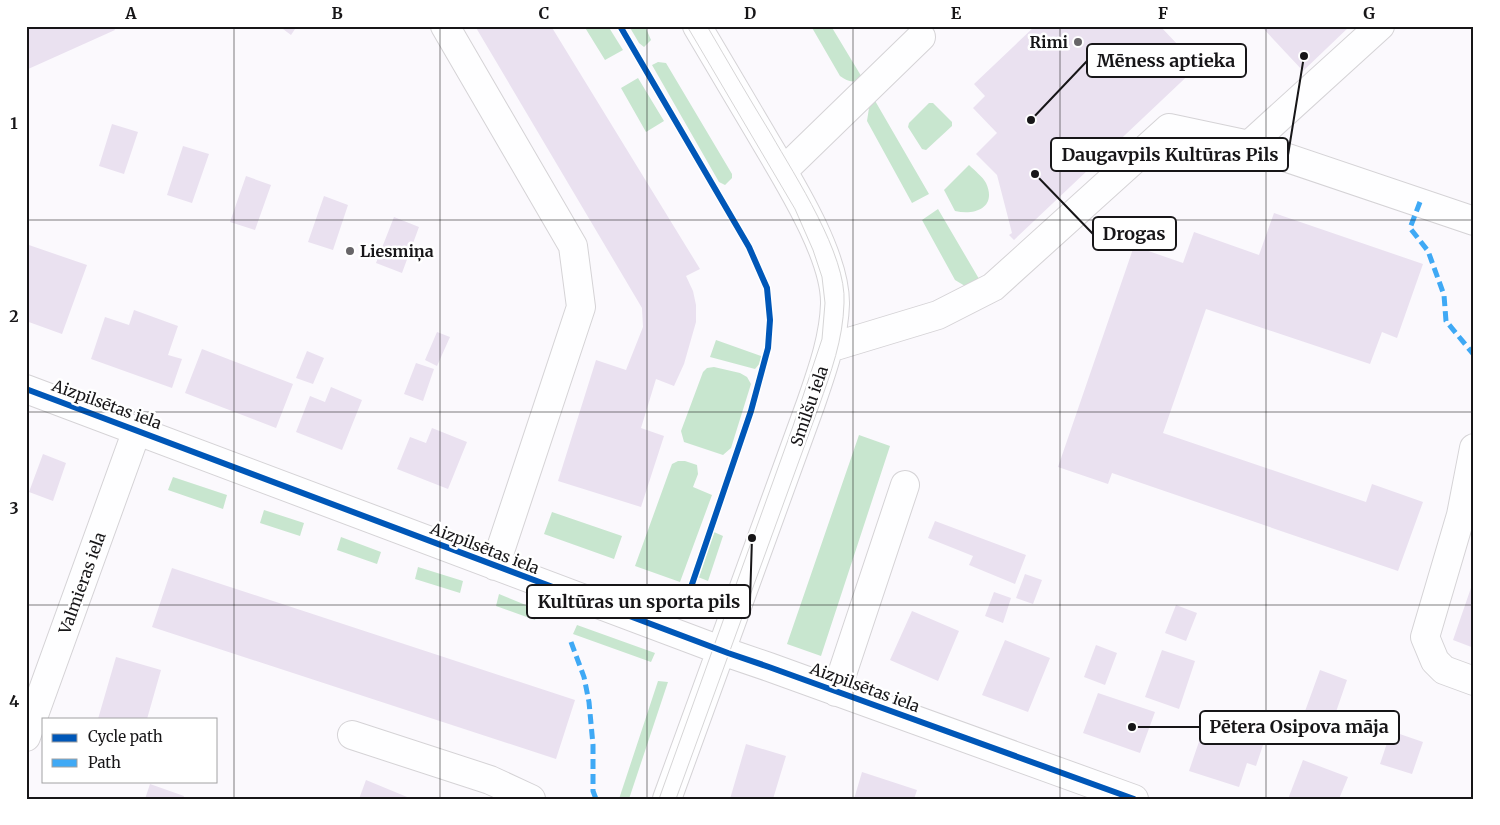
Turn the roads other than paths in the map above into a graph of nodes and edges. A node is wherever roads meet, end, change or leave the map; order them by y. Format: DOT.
graph roads {
  1 [pos="445,26"];
  2 [pos="697,26"];
  3 [pos="1380,26"];
  4 [pos="921,37"];
  5 [pos="1250,145"];
  6 [pos="782,171"];
  7 [pos="1474,220"];
  8 [pos="829,348"];
  9 [pos="26,389"];
  10 [pos="137,430"];
  11 [pos="1474,448"];
  12 [pos="905,485"];
  13 [pos="1470,489"];
  14 [pos="494,566"];
  15 [pos="720,650"];
  16 [pos="1474,681"];
  17 [pos="34,690"];
  18 [pos="836,692"];
  19 [pos="352,735"];
  20 [pos="26,737"];
  21 [pos="531,799"];
  22 [pos="667,799"];
  23 [pos="1134,799"];
  1 -- 14 [label="street"];
  2 -- 6 [label="street, Smilšu iela"];
  3 -- 5 [label="street"];
  4 -- 6 [label="street"];
  5 -- 7 [label="street"];
  5 -- 8 [label="street"];
  6 -- 8 [label="street, Smilšu iela"];
  8 -- 15 [label="street, Smilšu iela"];
  9 -- 10 [label="street, Aizpilsētas iela"];
  10 -- 14 [label="street, Aizpilsētas iela"];
  10 -- 17 [label="street, Valmieras iela"];
  11 -- 13 [label="street"];
  12 -- 18 [label="street"];
  13 -- 16 [label="street"];
  14 -- 15 [label="street, Aizpilsētas iela"];
  15 -- 18 [label="street, Aizpilsētas iela"];
  15 -- 22 [label="street, Smilšu iela"];
  17 -- 20 [label="street, Valmieras iela"];
  18 -- 23 [label="street, Aizpilsētas iela"];
  19 -- 21 [label="street"];
}
